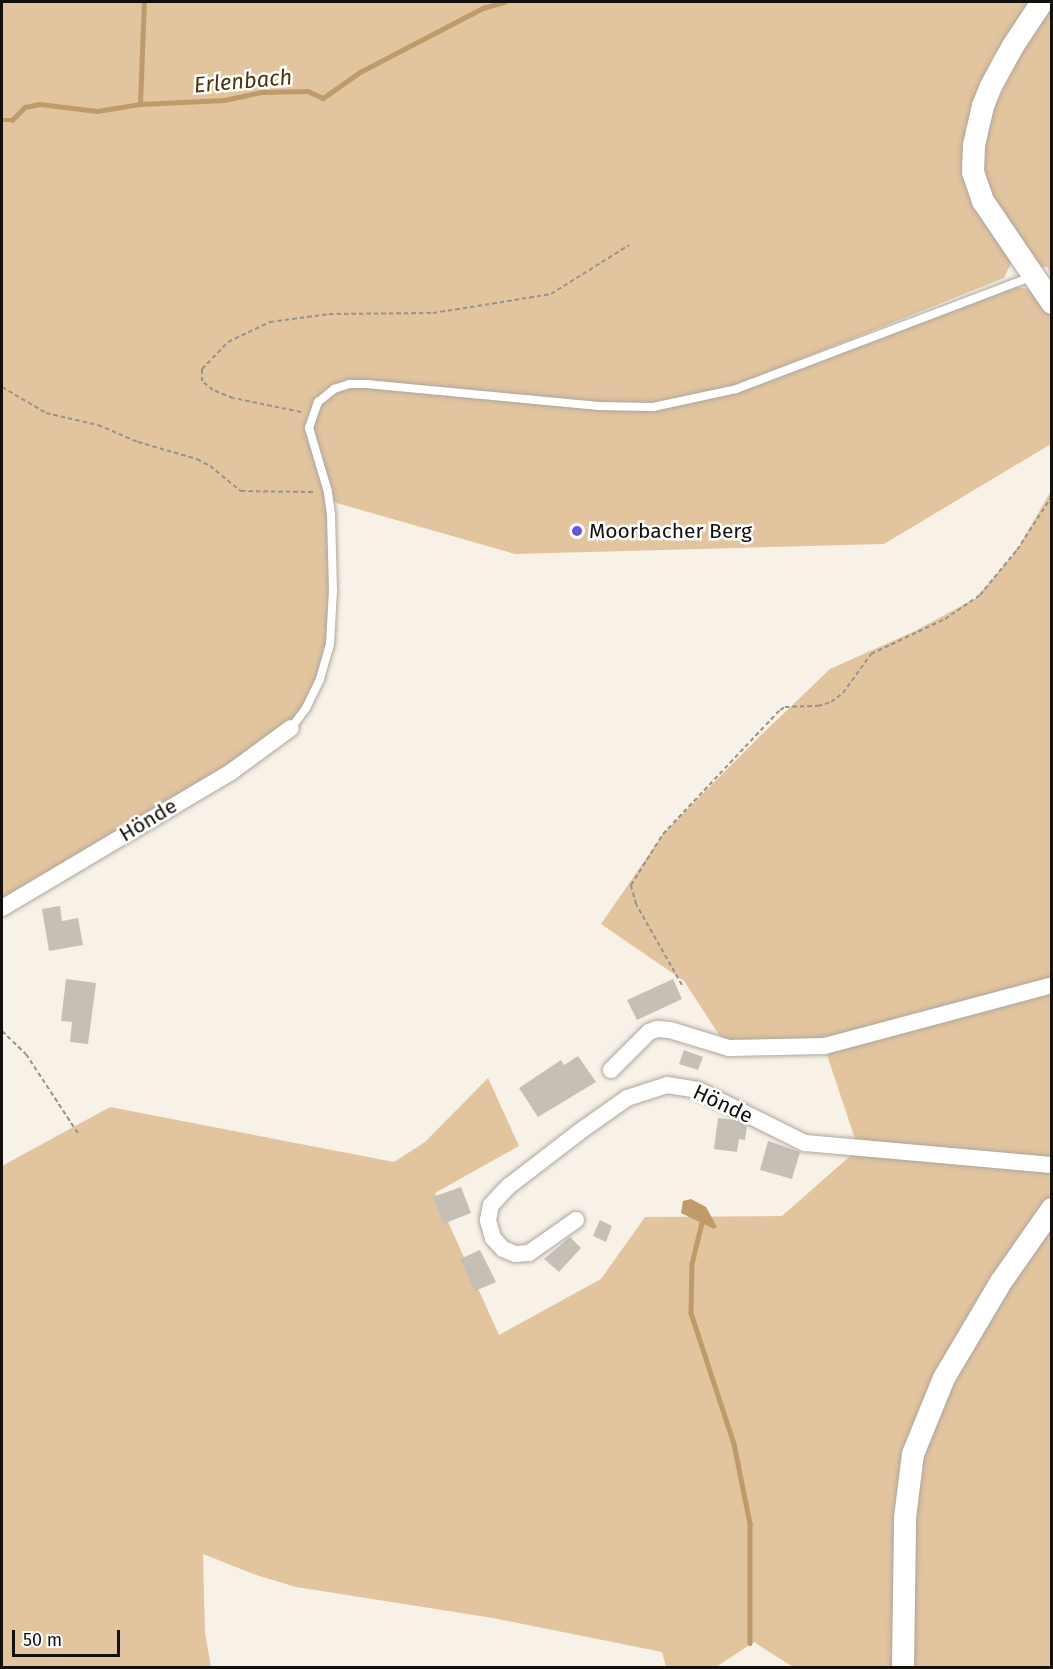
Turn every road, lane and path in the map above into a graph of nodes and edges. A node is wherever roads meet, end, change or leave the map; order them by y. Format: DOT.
graph roads {
  1 [pos="1042,2"];
  2 [pos="629,245"];
  3 [pos="1033,276"];
  4 [pos="1052,303"];
  5 [pos="2,387"];
  6 [pos="313,415"];
  7 [pos="328,492"];
  8 [pos="1052,496"];
  9 [pos="291,728"];
  10 [pos="2,908"];
  11 [pos="682,985"];
  12 [pos="1052,985"];
  13 [pos="2,1031"];
  14 [pos="611,1070"];
  15 [pos="79,1136"];
  16 [pos="1052,1165"];
  17 [pos="1052,1209"];
  18 [pos="576,1220"];
  19 [pos="903,1668"];
  1 -- 3 [label="street"];
  2 -- 6 [label="path"];
  3 -- 4 [label="street"];
  3 -- 6 [label="lane"];
  5 -- 7 [label="path"];
  6 -- 7 [label="lane"];
  7 -- 9 [label="lane"];
  8 -- 11 [label="path"];
  9 -- 10 [label="street, Hönde"];
  12 -- 14 [label="street"];
  13 -- 15 [label="path"];
  16 -- 18 [label="street, Hönde"];
  17 -- 19 [label="street"];
}
